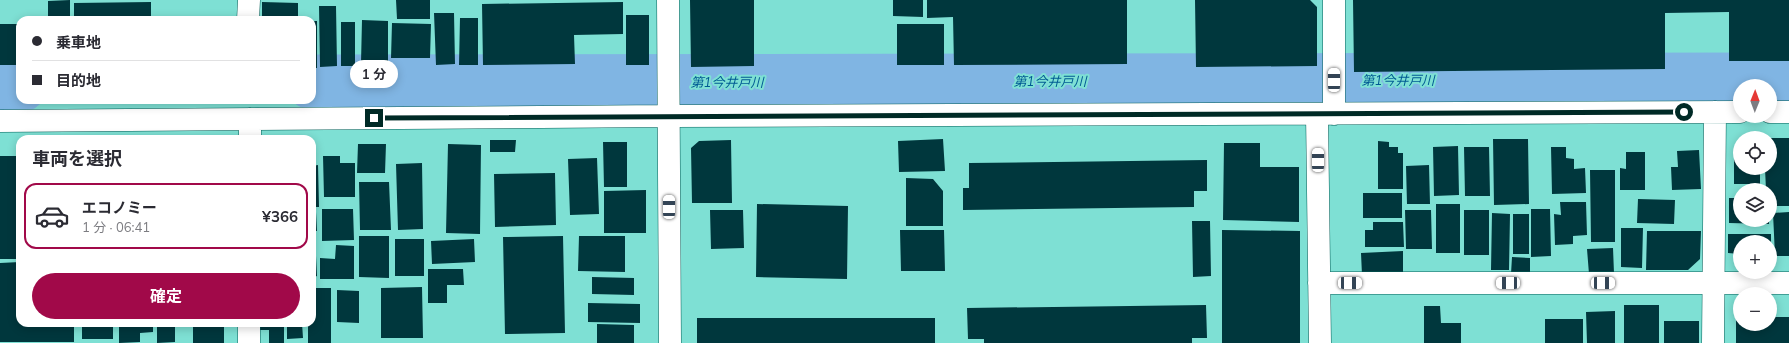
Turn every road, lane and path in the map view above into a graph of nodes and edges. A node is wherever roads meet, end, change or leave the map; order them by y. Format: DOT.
graph roads {
  1 [pos="249,0"];
  2 [pos="668,0"];
  3 [pos="1334,0"];
  4 [pos="248,16"];
  5 [pos="1715,112"];
  6 [pos="1733,112"];
  7 [pos="1777,112"];
  8 [pos="1789,112"];
  9 [pos="1328,113"];
  10 [pos="669,115"];
  11 [pos="247,118"];
  12 [pos="0,121"];
  13 [pos="1319,283"];
  14 [pos="1714,283"];
  15 [pos="1789,283"];
  16 [pos="249,327"];
  17 [pos="249,343"];
  18 [pos="670,343"];
  19 [pos="1320,343"];
  20 [pos="1713,343"];
  1 -- 4 [label="street"];
  2 -- 10 [label="street"];
  3 -- 9 [label="street"];
  5 -- 6 [label="street"];
  5 -- 9 [label="street"];
  5 -- 14 [label="street"];
  7 -- 8 [label="street"];
  9 -- 10 [label="street"];
  9 -- 13 [label="street"];
  10 -- 11 [label="street"];
  10 -- 18 [label="street"];
  11 -- 12 [label="street"];
  13 -- 14 [label="street"];
  13 -- 19 [label="street"];
  14 -- 15 [label="street"];
  14 -- 20 [label="street"];
  16 -- 17 [label="street"];
}
